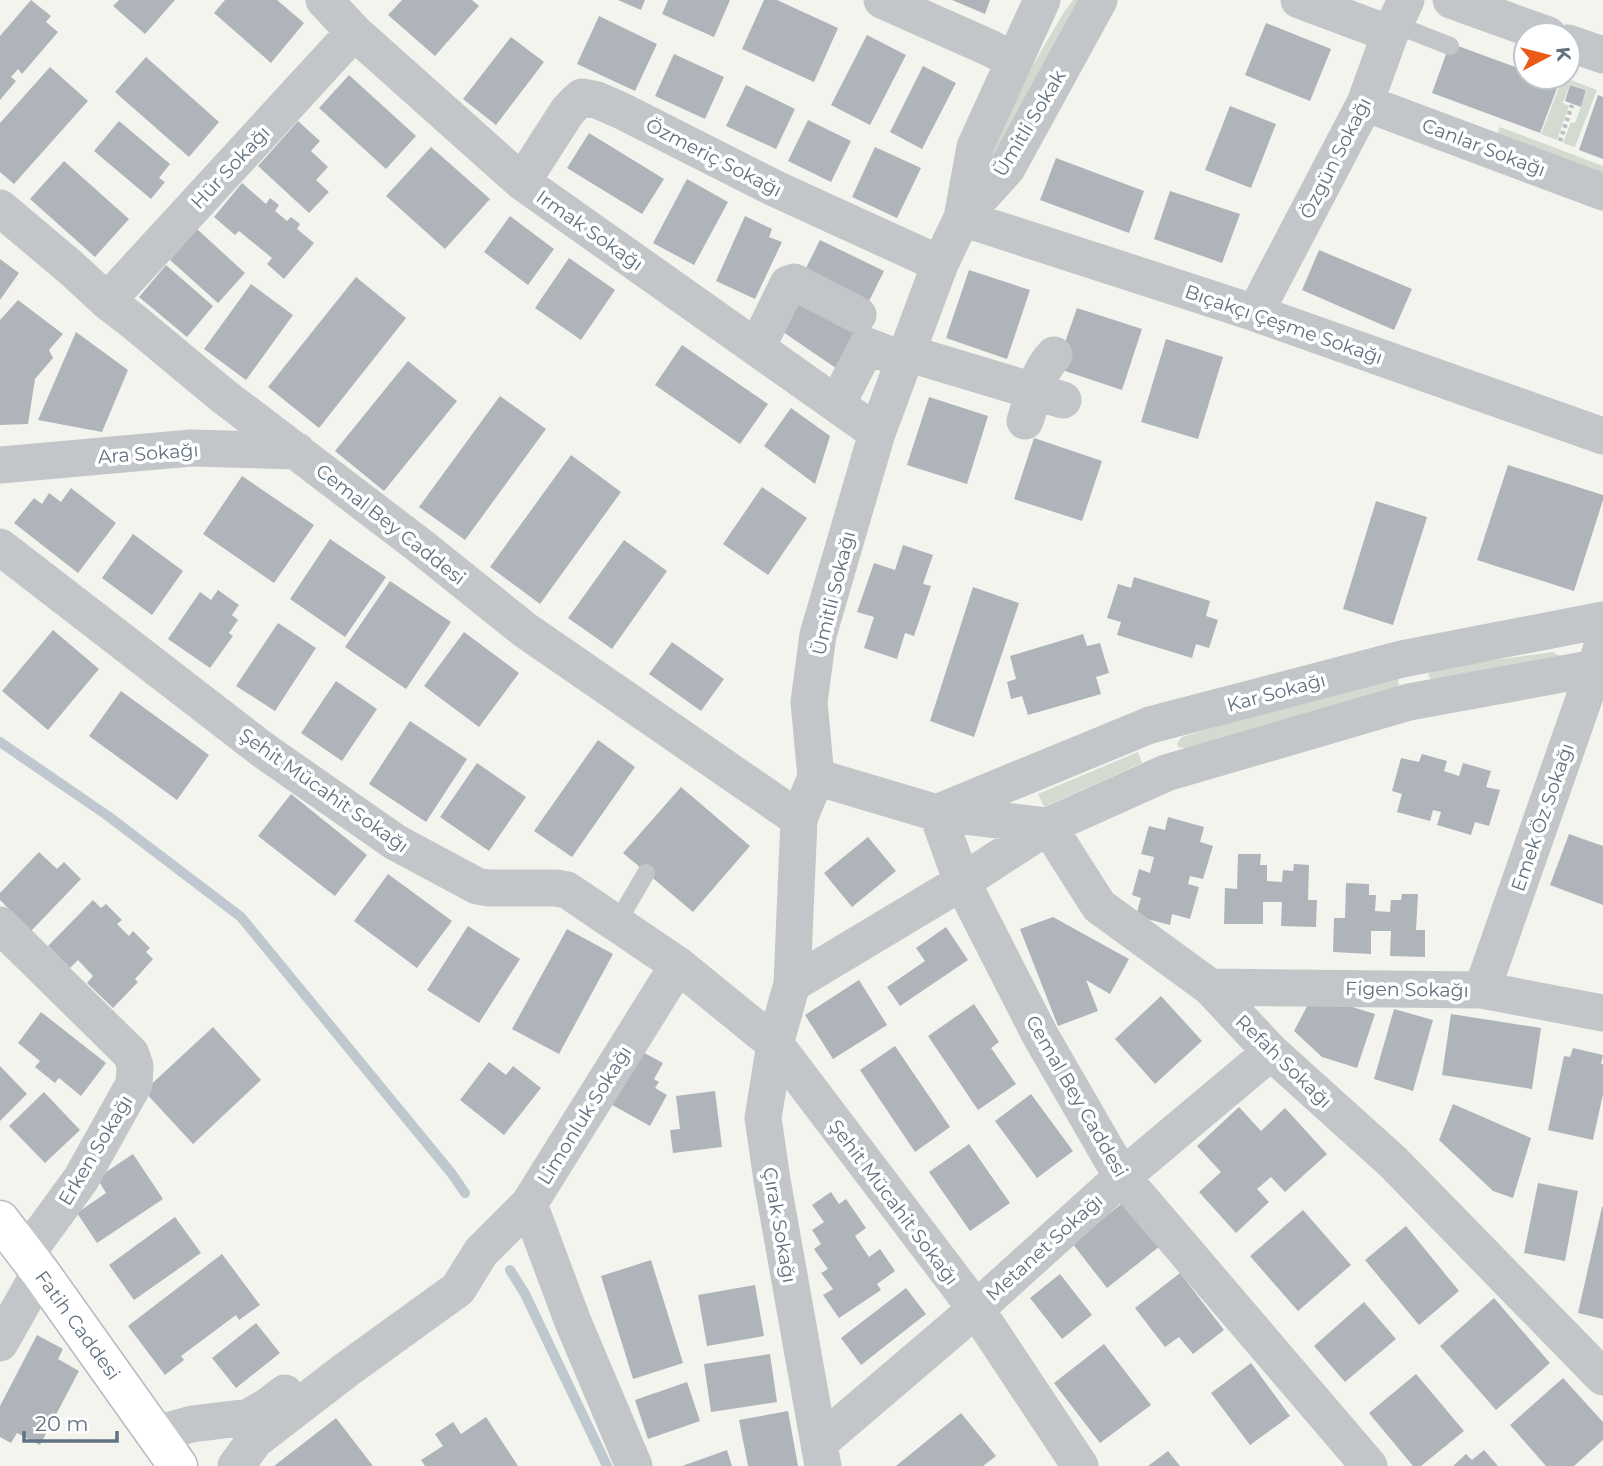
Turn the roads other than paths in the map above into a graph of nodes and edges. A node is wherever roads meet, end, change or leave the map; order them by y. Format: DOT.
graph roads {
  1 [pos="324,0"];
  2 [pos="882,0"];
  3 [pos="1042,0"];
  4 [pos="1099,0"];
  5 [pos="1299,0"];
  6 [pos="1451,0"];
  7 [pos="1397,19"];
  8 [pos="1512,22"];
  9 [pos="354,32"];
  10 [pos="1450,46"];
  11 [pos="1582,48"];
  12 [pos="1603,55"];
  13 [pos="1013,61"];
  14 [pos="1365,103"];
  15 [pos="522,182"];
  16 [pos="1603,192"];
  17 [pos="0,208"];
  18 [pos="962,218"];
  19 [pos="940,264"];
  20 [pos="107,301"];
  21 [pos="1255,313"];
  22 [pos="764,333"];
  23 [pos="885,335"];
  24 [pos="1054,355"];
  25 [pos="837,404"];
  26 [pos="877,433"];
  27 [pos="1603,436"];
  28 [pos="297,451"];
  29 [pos="0,465"];
  30 [pos="0,547"];
  31 [pos="1603,620"];
  32 [pos="1599,657"];
  33 [pos="1402,659"];
  34 [pos="1409,702"];
  35 [pos="1150,725"];
  36 [pos="1166,773"];
  37 [pos="816,777"];
  38 [pos="937,813"];
  39 [pos="799,819"];
  40 [pos="1048,826"];
  41 [pos="646,873"];
  42 [pos="962,882"];
  43 [pos="617,923"];
  44 [pos="0,925"];
  45 [pos="678,965"];
  46 [pos="792,984"];
  47 [pos="1210,987"];
  48 [pos="1482,990"];
  49 [pos="1603,1013"];
  50 [pos="775,1044"];
  51 [pos="1271,1052"];
  52 [pos="1122,1177"];
  53 [pos="529,1204"];
  54 [pos="0,1220"];
  55 [pos="481,1252"];
  56 [pos="33,1263"];
  57 [pos="975,1309"];
  58 [pos="0,1343"];
  59 [pos="1603,1377"];
  60 [pos="156,1434"];
  61 [pos="821,1454"];
  62 [pos="178,1466"];
  63 [pos="236,1466"];
  64 [pos="634,1466"];
  65 [pos="1080,1466"];
  66 [pos="1369,1466"];
  1 -- 9 [label="street, Irmak Sokağı"];
  2 -- 13 [label="street"];
  3 -- 13 [label="street, Ümitli Sokak"];
  4 -- 18 [label="street, Ümitli Sokak"];
  5 -- 7 [label="street"];
  6 -- 8 [label="street"];
  7 -- 10 [label="lane"];
  7 -- 14 [label="street, Özgün Sokağı"];
  9 -- 15 [label="street, Irmak Sokağı"];
  9 -- 20 [label="street, Hür Sokağı"];
  11 -- 12 [label="street"];
  13 -- 18 [label="street, Ümitli Sokak"];
  14 -- 16 [label="street, Canlar Sokağı"];
  14 -- 21 [label="street, Özgün Sokağı"];
  15 -- 19 [label="street, Özmeriç Sokağı"];
  15 -- 25 [label="street, Irmak Sokağı"];
  17 -- 20 [label="street, Cemal Bey Caddesi"];
  18 -- 19 [label="street, Ümitli Sokağı"];
  18 -- 21 [label="street, Bıçakçı Çeşme Sokağı"];
  19 -- 23 [label="street, Ümitli Sokağı"];
  20 -- 28 [label="street, Cemal Bey Caddesi"];
  21 -- 27 [label="street, Bıçakçı Çeşme Sokağı"];
  22 -- 23 [label="street"];
  23 -- 24 [label="street"];
  23 -- 25 [label="street"];
  23 -- 26 [label="street, Ümitli Sokağı"];
  25 -- 26 [label="street, Irmak Sokağı"];
  26 -- 37 [label="street, Ümitli Sokağı"];
  28 -- 29 [label="street, Ara Sokağı"];
  28 -- 39 [label="street, Cemal Bey Caddesi"];
  30 -- 43 [label="street, Şehit Mücahit Sokağı"];
  31 -- 33 [label="street, Kar Sokağı"];
  32 -- 34 [label="street"];
  32 -- 48 [label="street, Emek Öz Sokağı"];
  33 -- 34 [label="street"];
  33 -- 35 [label="street, Kar Sokağı"];
  34 -- 36 [label="street"];
  35 -- 36 [label="street"];
  35 -- 38 [label="street, Kar Sokağı"];
  36 -- 40 [label="street"];
  37 -- 38 [label="street"];
  37 -- 39 [label="street, Ümitli Sokağı"];
  38 -- 40 [label="street"];
  38 -- 42 [label="street, Cemal Bey Caddesi"];
  39 -- 46 [label="street, Ümitli Sokağı"];
  40 -- 42 [label="street"];
  40 -- 47 [label="street, Refah Sokağı"];
  41 -- 43 [label="lane"];
  42 -- 46 [label="street"];
  42 -- 52 [label="street, Cemal Bey Caddesi"];
  43 -- 45 [label="street, Şehit Mücahit Sokağı"];
  44 -- 56 [label="street, Erken Sokağı"];
  45 -- 50 [label="street"];
  45 -- 53 [label="street, Limonluk Sokağı"];
  46 -- 50 [label="street, Çırak Sokağı"];
  47 -- 48 [label="street, Figen Sokağı"];
  47 -- 51 [label="street, Refah Sokağı"];
  48 -- 49 [label="street, Figen Sokağı"];
  50 -- 57 [label="street, Şehit Mücahit Sokağı"];
  50 -- 61 [label="street, Çırak Sokağı"];
  51 -- 52 [label="street, Metanet Sokağı"];
  51 -- 59 [label="street, Refah Sokağı"];
  52 -- 57 [label="street, Metanet Sokağı"];
  52 -- 66 [label="street, Cemal Bey Caddesi"];
  53 -- 55 [label="street"];
  53 -- 64 [label="street, Limonluk Sokağı"];
  54 -- 56 [label="main road, Fatih Caddesi"];
  55 -- 60 [label="street"];
  55 -- 63 [label="street"];
  56 -- 58 [label="street, Erken Sokağı"];
  56 -- 60 [label="main road, Fatih Caddesi"];
  57 -- 61 [label="street, Metanet Sokağı"];
  57 -- 65 [label="street, Şehit Mücahit Sokağı"];
  60 -- 62 [label="main road, Fatih Caddesi"];
}
